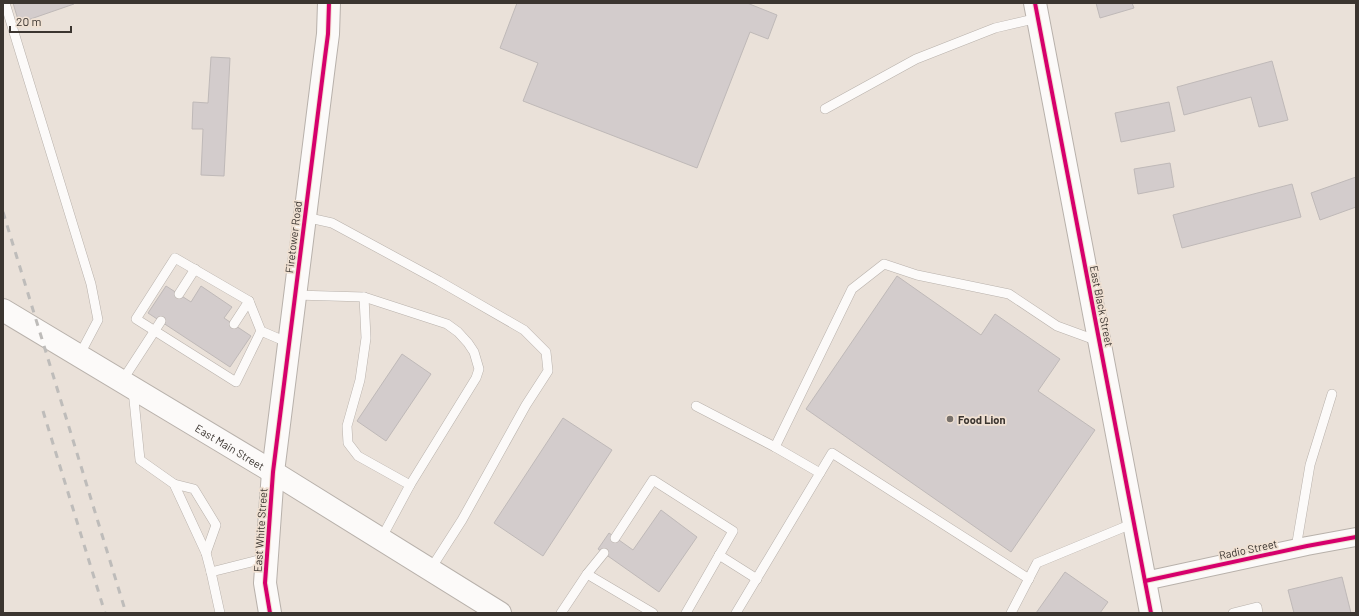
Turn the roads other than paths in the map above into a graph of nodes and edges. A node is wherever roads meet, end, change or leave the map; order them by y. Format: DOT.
graph roads {
  1 [pos="5,3"];
  2 [pos="329,3"];
  3 [pos="1037,11"];
  4 [pos="825,109"];
  5 [pos="305,217"];
  6 [pos="195,269"];
  7 [pos="179,294"];
  8 [pos="295,295"];
  9 [pos="364,297"];
  10 [pos="249,301"];
  11 [pos="3,310"];
  12 [pos="161,321"];
  13 [pos="234,324"];
  14 [pos="155,331"];
  15 [pos="261,331"];
  16 [pos="1099,341"];
  17 [pos="289,343"];
  18 [pos="79,356"];
  19 [pos="213,356"];
  20 [pos="207,364"];
  21 [pos="127,385"];
  22 [pos="1332,394"];
  23 [pos="696,406"];
  24 [pos="775,447"];
  25 [pos="273,472"];
  26 [pos="820,473"];
  27 [pos="174,484"];
  28 [pos="410,485"];
  29 [pos="1134,523"];
  30 [pos="1356,537"];
  31 [pos="615,538"];
  32 [pos="381,539"];
  33 [pos="1296,548"];
  34 [pos="206,553"];
  35 [pos="604,553"];
  36 [pos="719,555"];
  37 [pos="267,558"];
  38 [pos="430,570"];
  39 [pos="211,572"];
  40 [pos="587,574"];
  41 [pos="756,579"];
  42 [pos="1029,579"];
  43 [pos="1145,581"];
  44 [pos="220,613"];
  45 [pos="270,613"];
  46 [pos="500,613"];
  47 [pos="561,613"];
  48 [pos="654,613"];
  49 [pos="686,613"];
  50 [pos="736,613"];
  51 [pos="1011,613"];
  52 [pos="1151,613"];
  53 [pos="1233,613"];
  54 [pos="1258,613"];
  1 -- 18 [label="lane"];
  2 -- 5 [label="main road, Firetower Road"];
  3 -- 4 [label="lane"];
  3 -- 16 [label="main road, East Black Street"];
  5 -- 8 [label="main road, Firetower Road"];
  5 -- 38 [label="lane"];
  6 -- 7 [label="lane"];
  6 -- 10 [label="lane"];
  6 -- 14 [label="lane"];
  8 -- 9 [label="lane"];
  8 -- 17 [label="main road, Firetower Road"];
  9 -- 28 [label="lane"];
  9 -- 28 [label="lane"];
  10 -- 13 [label="lane"];
  10 -- 15 [label="lane"];
  11 -- 18 [label="main road, East Main Street"];
  12 -- 14 [label="lane"];
  14 -- 20 [label="lane"];
  14 -- 21 [label="lane"];
  15 -- 17 [label="lane"];
  15 -- 20 [label="lane"];
  16 -- 24 [label="lane"];
  16 -- 29 [label="main road, East Black Street"];
  17 -- 25 [label="main road, Firetower Road"];
  18 -- 21 [label="main road, East Main Street"];
  19 -- 20 [label="lane"];
  21 -- 25 [label="main road, East Main Street"];
  21 -- 27 [label="lane"];
  22 -- 33 [label="lane"];
  23 -- 24 [label="lane"];
  24 -- 26 [label="lane"];
  25 -- 32 [label="main road, East Main Street"];
  25 -- 37 [label="main road, East White Street"];
  26 -- 41 [label="lane"];
  26 -- 42 [label="lane"];
  27 -- 34 [label="lane"];
  27 -- 34 [label="lane"];
  28 -- 32 [label="lane"];
  29 -- 42 [label="lane"];
  29 -- 43 [label="main road, East Black Street"];
  30 -- 33 [label="street, Radio Street"];
  31 -- 36 [label="lane"];
  32 -- 38 [label="main road, East Main Street"];
  33 -- 43 [label="street, Radio Street"];
  34 -- 39 [label="lane"];
  35 -- 40 [label="lane"];
  36 -- 41 [label="lane"];
  36 -- 49 [label="lane"];
  37 -- 39 [label="lane"];
  37 -- 45 [label="main road, East White Street"];
  38 -- 46 [label="main road, East Main Street"];
  39 -- 44 [label="lane"];
  40 -- 47 [label="lane"];
  40 -- 48 [label="lane"];
  41 -- 50 [label="lane"];
  42 -- 51 [label="lane"];
  43 -- 52 [label="main road, East Black Street"];
  53 -- 54 [label="lane"];
}
